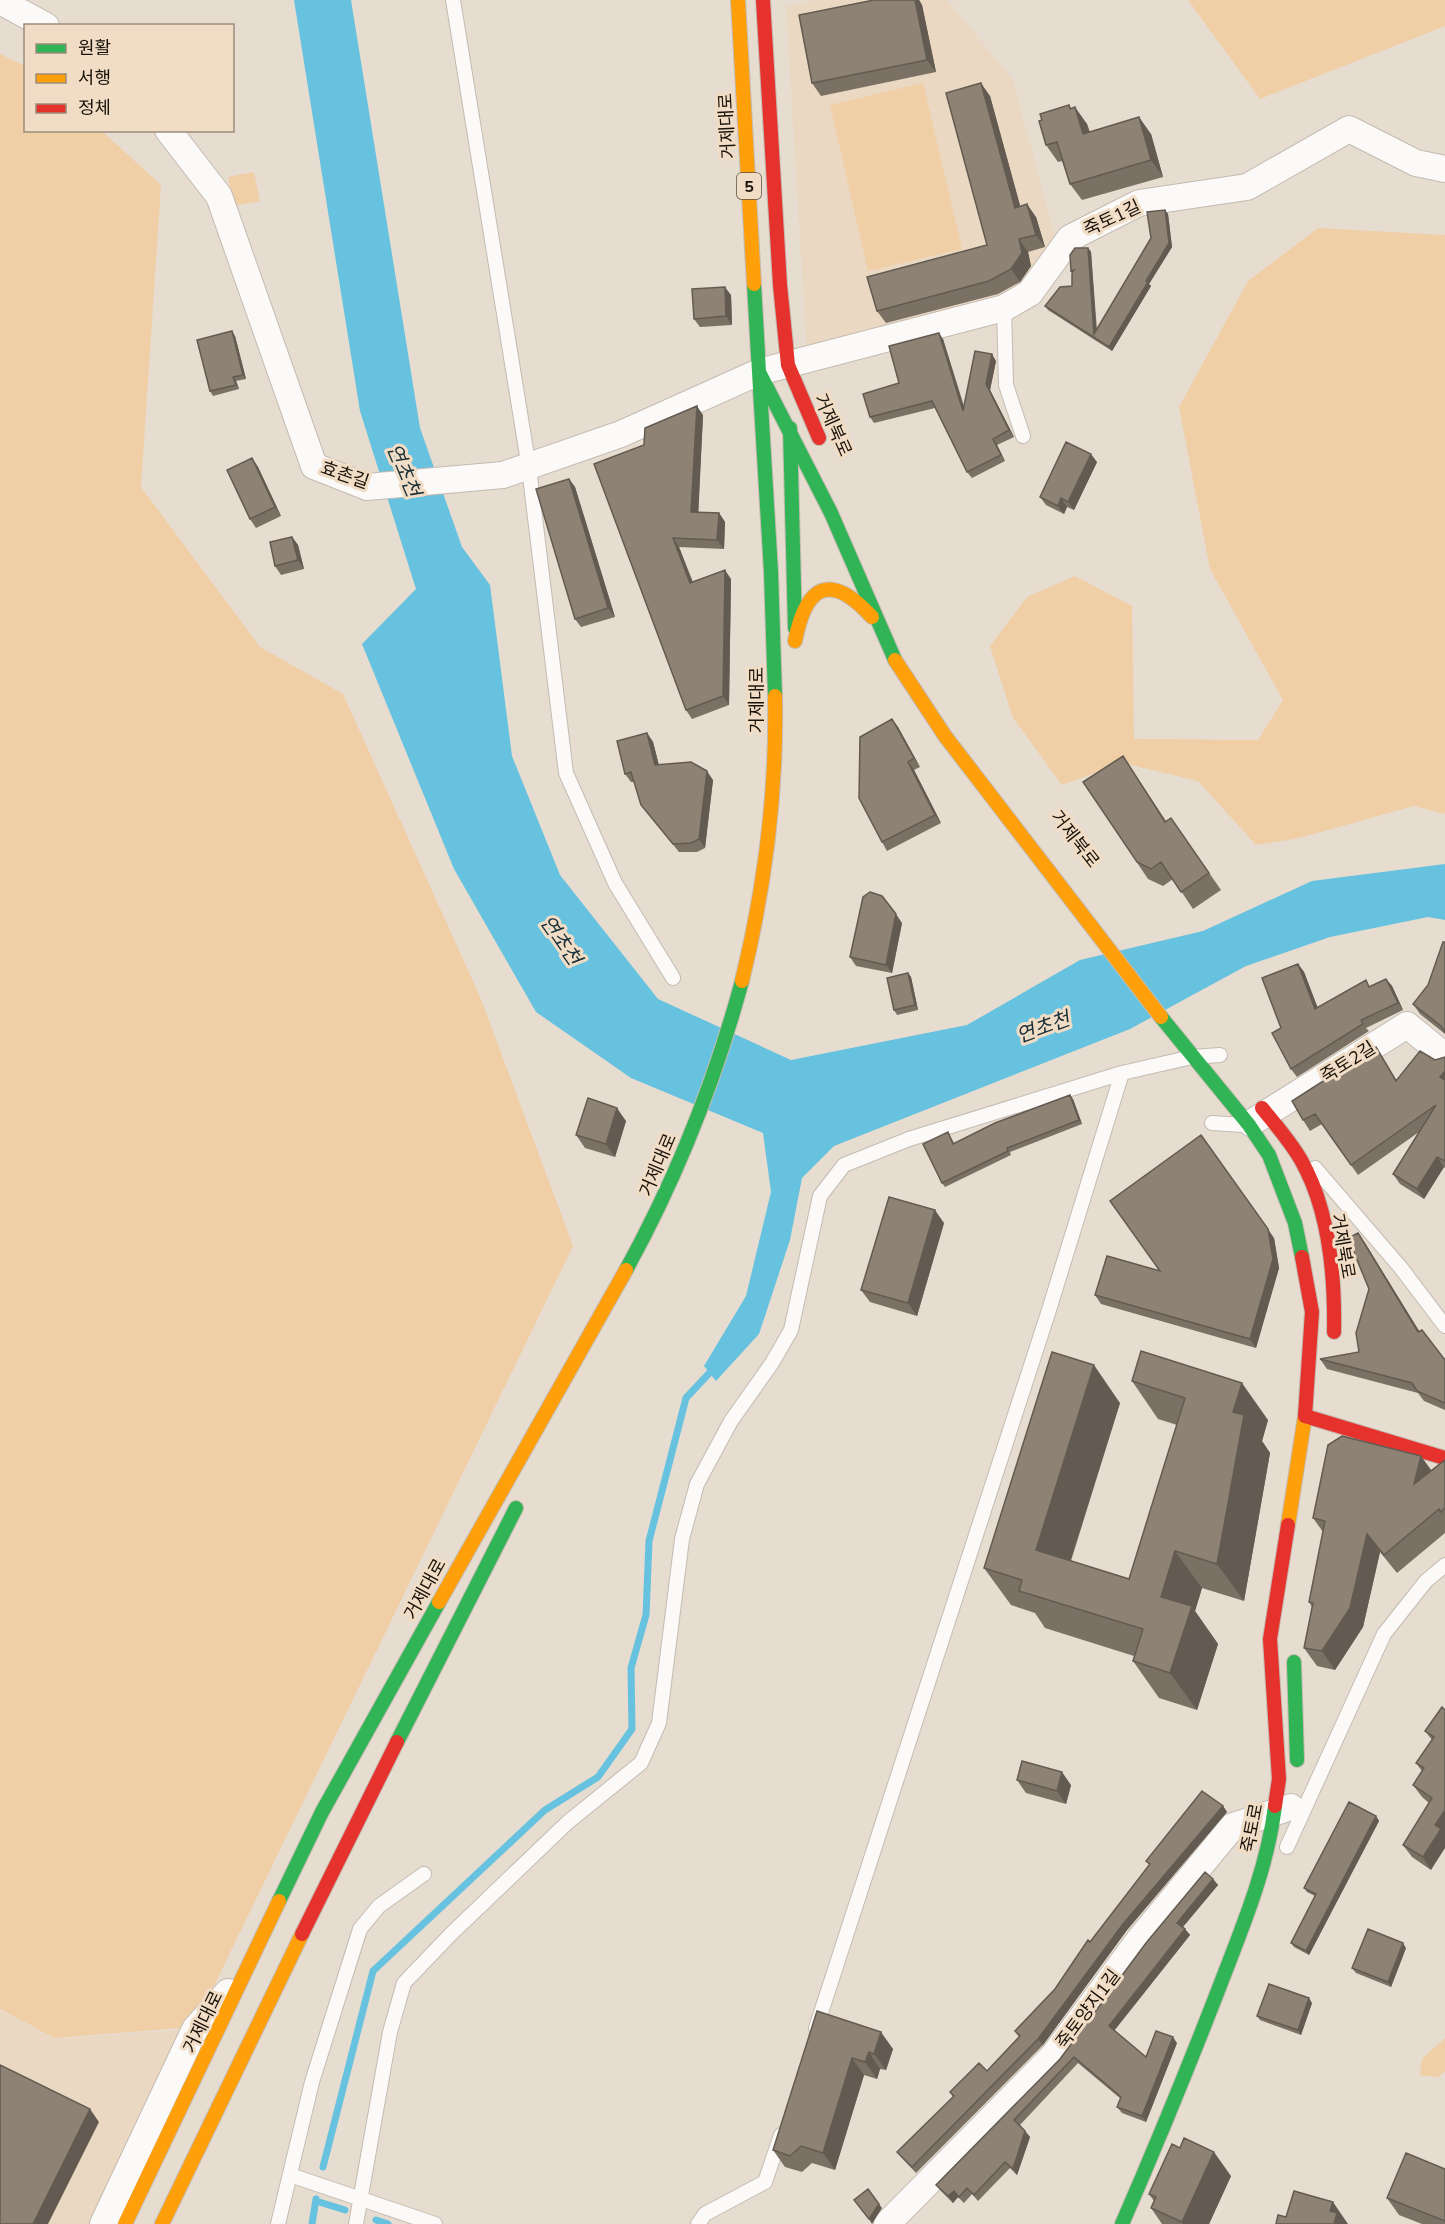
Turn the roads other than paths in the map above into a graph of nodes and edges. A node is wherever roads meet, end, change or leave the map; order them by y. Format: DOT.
graph roads {
  1 [pos="453,0"];
  2 [pos="738,0"];
  3 [pos="763,0"];
  4 [pos="0,1"];
  5 [pos="42,24"];
  6 [pos="170,132"];
  7 [pos="1445,169"];
  8 [pos="1004,308"];
  9 [pos="788,365"];
  10 [pos="759,372"];
  11 [pos="790,428"];
  12 [pos="1023,436"];
  13 [pos="823,446"];
  14 [pos="529,468"];
  15 [pos="881,628"];
  16 [pos="795,641"];
  17 [pos="796,660"];
  18 [pos="673,978"];
  19 [pos="1209,1042"];
  20 [pos="1445,1056"];
  21 [pos="1192,1057"];
  22 [pos="1223,1059"];
  23 [pos="1122,1073"];
  24 [pos="1256,1112"];
  25 [pos="1212,1123"];
  26 [pos="1300,1158"];
  27 [pos="1445,1326"];
  28 [pos="1333,1348"];
  29 [pos="1305,1416"];
  30 [pos="1445,1458"];
  31 [pos="520,1500"];
  32 [pos="1445,1565"];
  33 [pos="1293,1653"];
  34 [pos="1297,1776"];
  35 [pos="1286,1805"];
  36 [pos="1285,1852"];
  37 [pos="424,1874"];
  38 [pos="249,1967"];
  39 [pos="1234,1988"];
  40 [pos="813,2038"];
  41 [pos="783,2127"];
  42 [pos="290,2175"];
  43 [pos="362,2200"];
  44 [pos="103,2224"];
  45 [pos="125,2224"];
  46 [pos="162,2224"];
  47 [pos="278,2224"];
  48 [pos="356,2224"];
  49 [pos="435,2224"];
  50 [pos="698,2224"];
  51 [pos="887,2224"];
  52 [pos="1122,2224"];
  53 [pos="1136,2224"];
  1 -- 14 [label="lane"];
  2 -- 10 [label="main road, 거제대로 / 5"];
  3 -- 9 [label="main road, 거제북로 / 5"];
  4 -- 5 [label="street"];
  6 -- 14 [label="street, 효촌길"];
  7 -- 8 [label="street, 죽토1길"];
  8 -- 9 [label="street, 죽토1길"];
  8 -- 12 [label="lane"];
  9 -- 10 [label="street, 죽토1길"];
  9 -- 11 [label="main road"];
  9 -- 13 [label="main road, 거제북로"];
  10 -- 11 [label="main road, 거제북로"];
  10 -- 14 [label="street, 효촌길"];
  10 -- 38 [label="main road, 거제대로"];
  11 -- 15 [label="main road, 거제북로"];
  11 -- 16 [label="main road"];
  14 -- 18 [label="lane"];
  15 -- 16 [label="main road"];
  15 -- 21 [label="main road, 거제북로"];
  16 -- 17 [label="main road"];
  19 -- 22 [label="main road"];
  20 -- 24 [label="street, 죽토2길"];
  21 -- 22 [label="lane"];
  21 -- 23 [label="lane"];
  21 -- 24 [label="main road, 거제북로"];
  23 -- 40 [label="lane"];
  23 -- 43 [label="lane"];
  24 -- 25 [label="lane"];
  24 -- 26 [label="main road, 거제북로"];
  24 -- 29 [label="main road, 거제북로"];
  26 -- 27 [label="lane"];
  26 -- 28 [label="main road, 거제북로"];
  29 -- 30 [label="main road"];
  29 -- 35 [label="main road, 죽토로"];
  31 -- 46 [label="main road"];
  32 -- 36 [label="lane"];
  33 -- 34 [label="main road"];
  35 -- 36 [label="main road, 죽토로"];
  35 -- 51 [label="street, 죽토양지1길"];
  35 -- 52 [label="main road, 죽토로"];
  37 -- 42 [label="lane"];
  38 -- 44 [label="street"];
  38 -- 45 [label="main road, 거제대로"];
  39 -- 53 [label="main road"];
  41 -- 50 [label="lane"];
  42 -- 43 [label="lane"];
  42 -- 47 [label="lane"];
  43 -- 48 [label="lane"];
  43 -- 49 [label="lane"];
}
